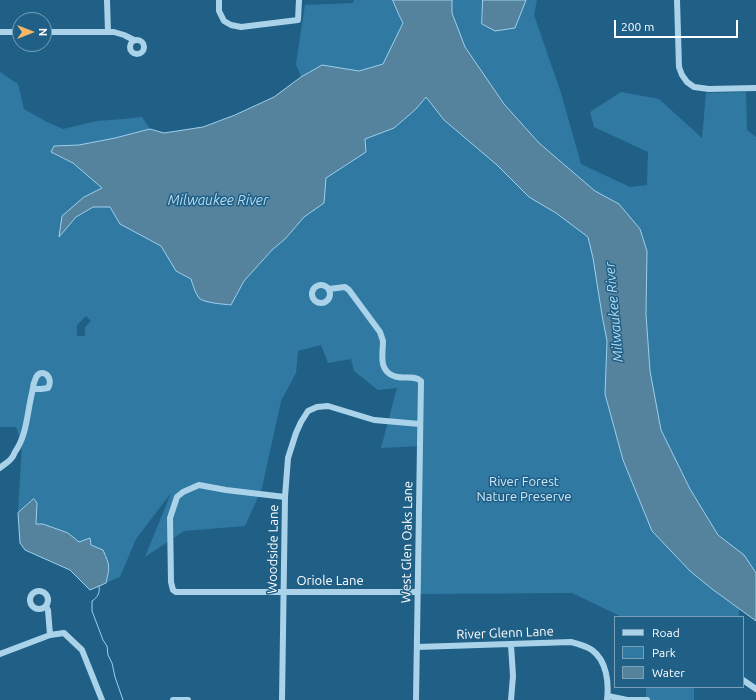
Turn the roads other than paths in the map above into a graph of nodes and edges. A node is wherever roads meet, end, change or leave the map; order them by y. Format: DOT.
graph roads {
  1 [pos="107,0"];
  2 [pos="219,0"];
  3 [pos="299,0"];
  4 [pos="677,0"];
  5 [pos="0,32"];
  6 [pos="12,32"];
  7 [pos="52,32"];
  8 [pos="108,32"];
  9 [pos="134,40"];
  10 [pos="756,88"];
  11 [pos="329,289"];
  12 [pos="33,389"];
  13 [pos="420,424"];
  14 [pos="0,468"];
  15 [pos="284,497"];
  16 [pos="283,592"];
  17 [pos="417,592"];
  18 [pos="46,606"];
  19 [pos="50,635"];
  20 [pos="511,645"];
  21 [pos="417,647"];
  22 [pos="0,654"];
  23 [pos="744,681"];
  24 [pos="756,690"];
  25 [pos="607,698"];
  26 [pos="102,700"];
  27 [pos="173,700"];
  28 [pos="188,700"];
  29 [pos="282,700"];
  30 [pos="416,700"];
  31 [pos="511,700"];
  32 [pos="647,700"];
  1 -- 8 [label="street"];
  2 -- 3 [label="street"];
  4 -- 10 [label="street"];
  5 -- 6 [label="street"];
  7 -- 8 [label="street"];
  8 -- 9 [label="street"];
  11 -- 13 [label="street, West Glen Oaks Lane"];
  12 -- 14 [label="street"];
  13 -- 15 [label="street, Woodside Lane"];
  13 -- 17 [label="street, West Glen Oaks Lane"];
  15 -- 16 [label="street, Woodside Lane"];
  15 -- 16 [label="street, Oriole Lane"];
  16 -- 17 [label="street, Oriole Lane"];
  16 -- 29 [label="street, Woodside Lane"];
  17 -- 21 [label="street, West Glen Oaks Lane"];
  18 -- 19 [label="street"];
  19 -- 22 [label="street"];
  19 -- 26 [label="street"];
  20 -- 21 [label="street, River Glenn Lane"];
  20 -- 25 [label="street, River Glenn Lane"];
  20 -- 31 [label="street"];
  21 -- 30 [label="street, West Glen Oaks Lane"];
  23 -- 24 [label="street"];
  25 -- 32 [label="street"];
  27 -- 28 [label="street"];
}
